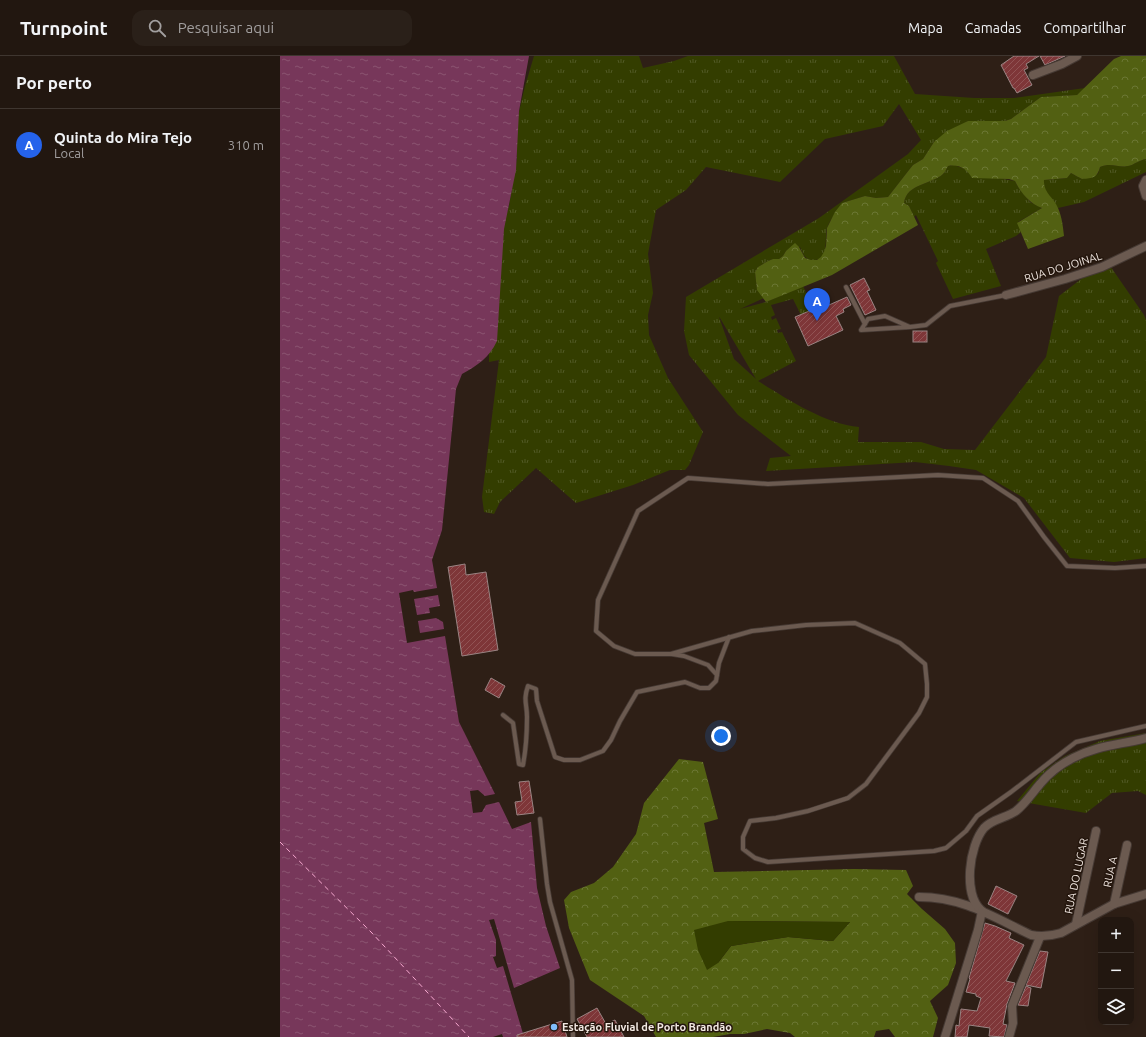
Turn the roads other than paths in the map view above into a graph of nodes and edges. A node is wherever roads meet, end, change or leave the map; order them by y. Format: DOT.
graph roads {
  1 [pos="1077,56"];
  2 [pos="1033,75"];
  3 [pos="1146,180"];
  4 [pos="1146,196"];
  5 [pos="1146,246"];
  6 [pos="846,287"];
  7 [pos="1006,295"];
  8 [pos="865,324"];
  9 [pos="910,327"];
  10 [pos="1146,566"];
  11 [pos="729,637"];
  12 [pos="671,654"];
  13 [pos="717,675"];
  14 [pos="503,715"];
  15 [pos="1146,726"];
  16 [pos="1146,738"];
  17 [pos="540,819"];
  18 [pos="1096,831"];
  19 [pos="1127,845"];
  20 [pos="1146,894"];
  21 [pos="919,897"];
  22 [pos="1114,904"];
  23 [pos="982,911"];
  24 [pos="1076,924"];
  25 [pos="1040,937"];
  26 [pos="574,1037"];
  27 [pos="945,1037"];
  28 [pos="1009,1037"];
  1 -- 2 [label="street"];
  3 -- 4 [label="street"];
  5 -- 7 [label="street, RUA DO JOINAL"];
  6 -- 8 [label="lane"];
  7 -- 9 [label="lane"];
  8 -- 9 [label="lane"];
  8 -- 9 [label="lane"];
  10 -- 12 [label="lane"];
  11 -- 12 [label="lane"];
  11 -- 13 [label="lane"];
  11 -- 15 [label="lane"];
  12 -- 13 [label="lane"];
  13 -- 14 [label="lane"];
  16 -- 23 [label="street"];
  17 -- 26 [label="lane"];
  18 -- 24 [label="street, RUA DO LUGAR"];
  19 -- 22 [label="street, RUA A"];
  20 -- 22 [label="street"];
  21 -- 23 [label="street"];
  22 -- 24 [label="street"];
  23 -- 25 [label="street"];
  23 -- 27 [label="street"];
  24 -- 25 [label="street"];
  25 -- 28 [label="street"];
}
